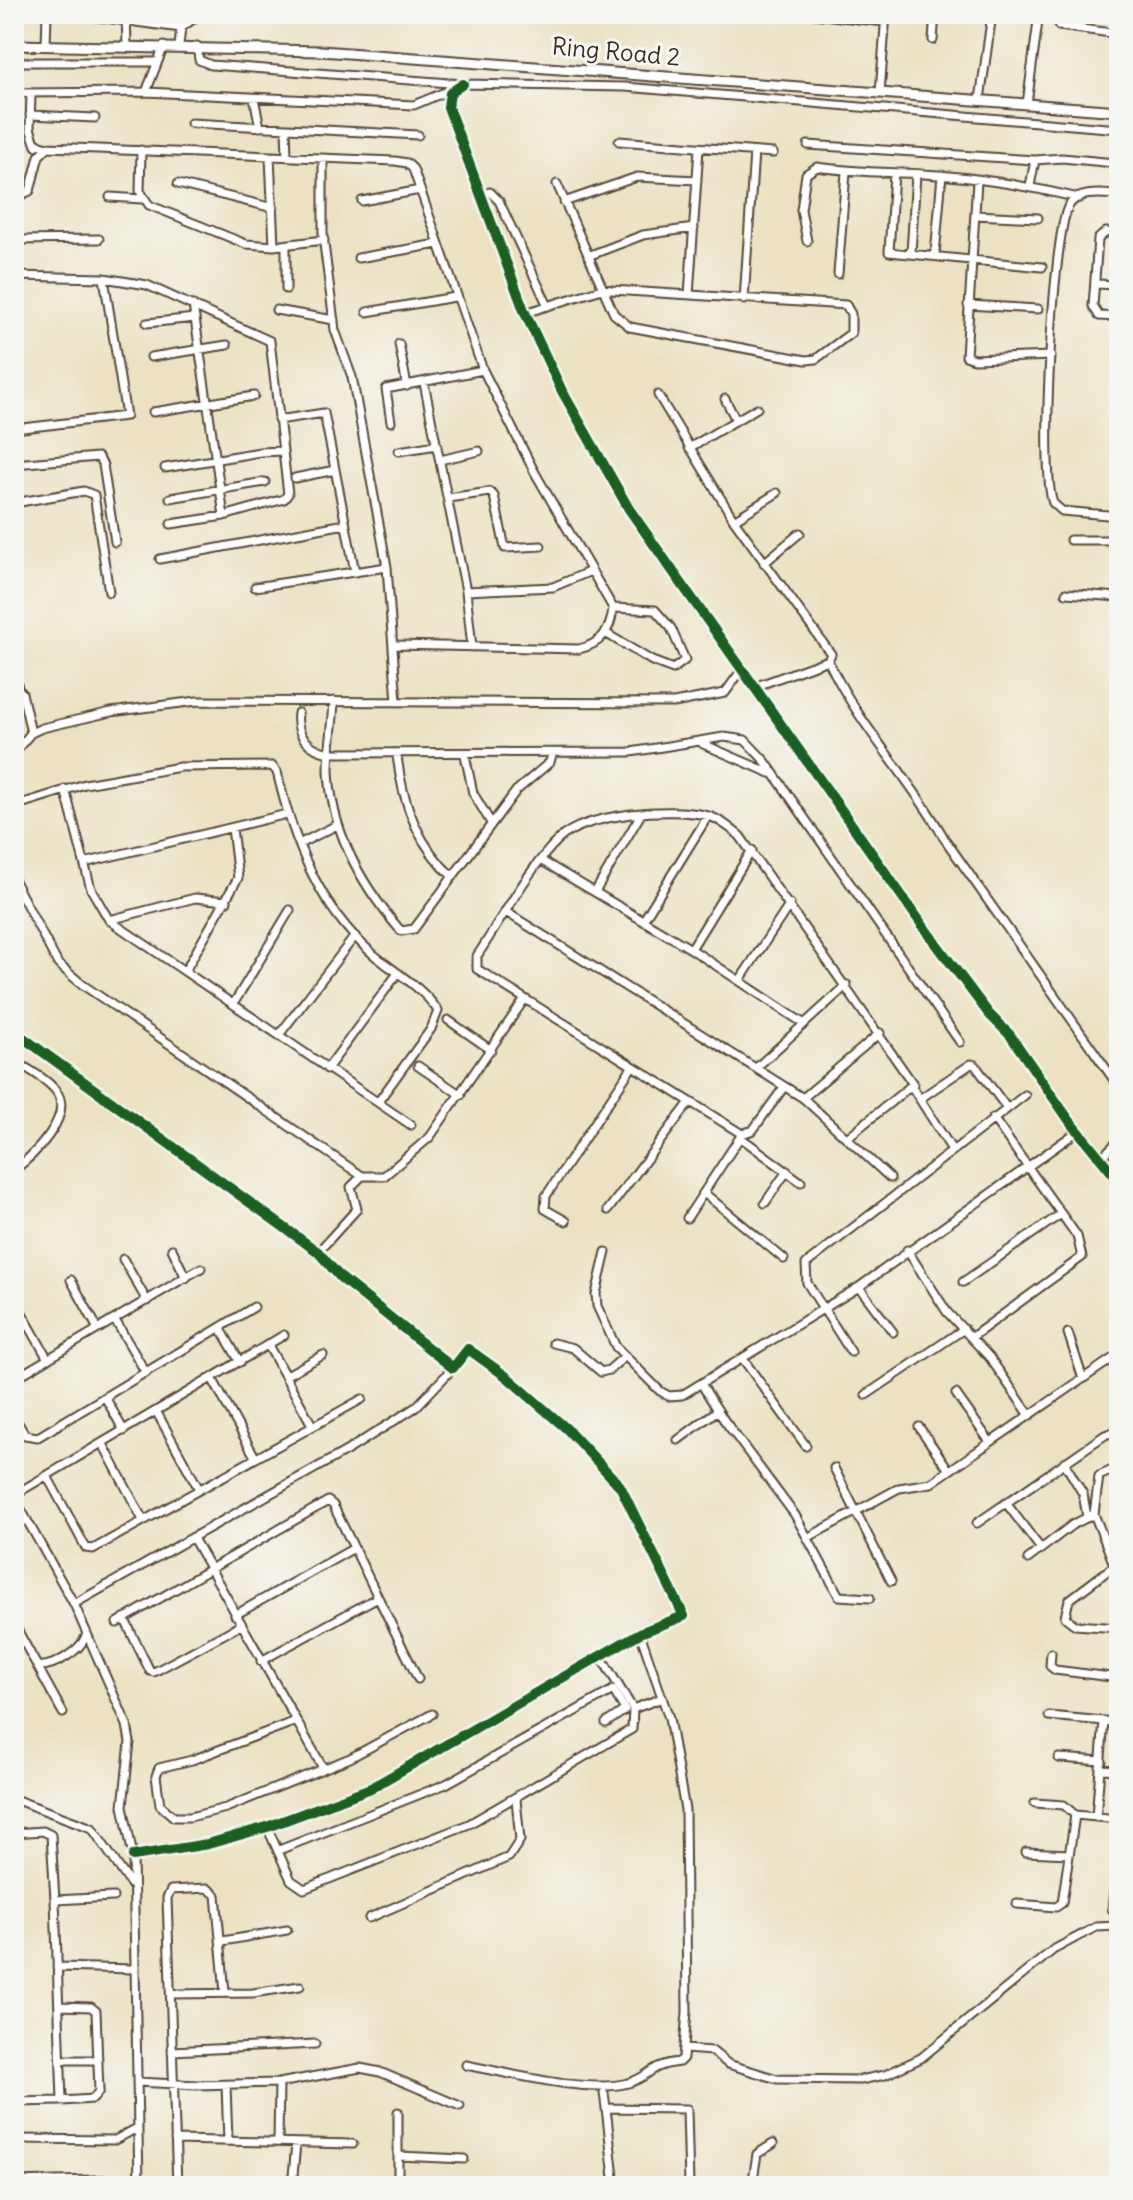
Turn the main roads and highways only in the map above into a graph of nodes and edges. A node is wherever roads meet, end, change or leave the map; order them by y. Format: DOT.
graph roads {
  1 [pos="14,45"];
  2 [pos="1119,111"];
  1 -- 2 [label="main road, Ring Road 2"];
}
